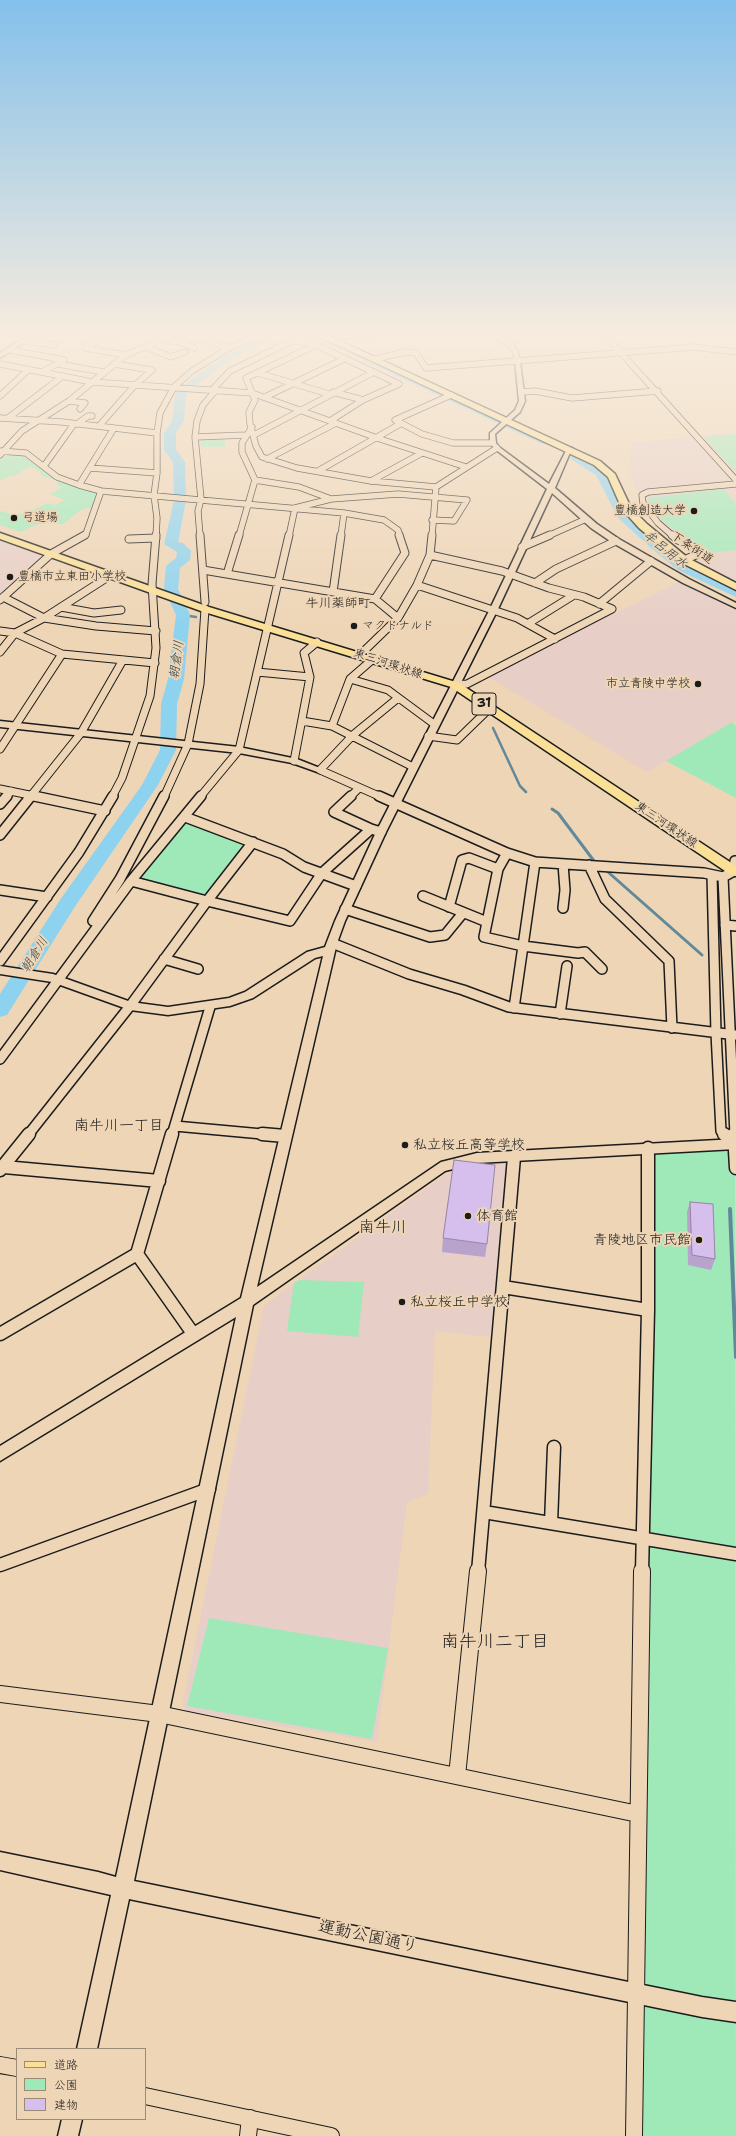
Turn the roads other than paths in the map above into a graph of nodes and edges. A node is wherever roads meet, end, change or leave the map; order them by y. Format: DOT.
graph roads {
  1 [pos="20,433"];
  2 [pos="69,433"];
  3 [pos="111,433"];
  4 [pos="157,433"];
  5 [pos="196,433"];
  6 [pos="248,433"];
  7 [pos="257,433"];
  8 [pos="317,433"];
  9 [pos="362,433"];
  10 [pos="385,433"];
  11 [pos="419,433"];
  12 [pos="493,433"];
  13 [pos="531,433"];
  14 [pos="695,433"];
  15 [pos="254,434"];
  16 [pos="246,435"];
  17 [pos="195,437"];
  18 [pos="376,438"];
  19 [pos="495,445"];
  20 [pos="570,449"];
  21 [pos="1,452"];
  22 [pos="422,453"];
  23 [pos="267,459"];
  24 [pos="44,466"];
  25 [pos="466,467"];
  26 [pos="90,468"];
  27 [pos="318,471"];
  28 [pos="157,473"];
  29 [pos="255,480"];
  30 [pos="736,480"];
  31 [pos="371,481"];
  32 [pos="736,484"];
  33 [pos="79,485"];
  34 [pos="436,487"];
  35 [pos="552,489"];
  36 [pos="101,491"];
  37 [pos="156,496"];
  38 [pos="434,497"];
  39 [pos="198,499"];
  40 [pos="331,499"];
  41 [pos="248,504"];
  42 [pos="295,508"];
  43 [pos="344,513"];
  44 [pos="586,519"];
  45 [pos="432,520"];
  46 [pos="0,530"];
  47 [pos="0,536"];
  48 [pos="156,538"];
  49 [pos="129,539"];
  50 [pos="616,541"];
  51 [pos="522,546"];
  52 [pos="54,552"];
  53 [pos="430,556"];
  54 [pos="684,560"];
  55 [pos="651,561"];
  56 [pos="203,570"];
  57 [pos="226,574"];
  58 [pos="509,574"];
  59 [pos="111,576"];
  60 [pos="278,583"];
  61 [pos="535,583"];
  62 [pos="417,586"];
  63 [pos="736,587"];
  64 [pos="155,589"];
  65 [pos="334,592"];
  66 [pos="574,595"];
  67 [pos="2,599"];
  68 [pos="375,599"];
  69 [pos="203,604"];
  70 [pos="599,604"];
  71 [pos="736,606"];
  72 [pos="61,607"];
  73 [pos="121,610"];
  74 [pos="493,611"];
  75 [pos="44,618"];
  76 [pos="398,618"];
  77 [pos="529,623"];
  78 [pos="268,624"];
  79 [pos="0,631"];
  80 [pos="156,631"];
  81 [pos="15,633"];
  82 [pos="555,639"];
  83 [pos="317,642"];
  84 [pos="0,652"];
  85 [pos="62,654"];
  86 [pos="369,655"];
  87 [pos="123,660"];
  88 [pos="155,663"];
  89 [pos="257,672"];
  90 [pos="310,677"];
  91 [pos="350,679"];
  92 [pos="460,683"];
  93 [pos="398,698"];
  94 [pos="490,708"];
  95 [pos="302,721"];
  96 [pos="0,724"];
  97 [pos="434,724"];
  98 [pos="17,726"];
  99 [pos="332,726"];
  100 [pos="81,733"];
  101 [pos="353,735"];
  102 [pos="428,736"];
  103 [pos="139,739"];
  104 [pos="186,744"];
  105 [pos="0,749"];
  106 [pos="239,750"];
  107 [pos="294,761"];
  108 [pos="413,767"];
  109 [pos="320,770"];
  110 [pos="0,788"];
  111 [pos="360,788"];
  112 [pos="12,791"];
  113 [pos="32,795"];
  114 [pos="0,804"];
  115 [pos="395,805"];
  116 [pos="105,811"];
  117 [pos="185,817"];
  118 [pos="371,829"];
  119 [pos="381,832"];
  120 [pos="0,835"];
  121 [pos="253,842"];
  122 [pos="507,853"];
  123 [pos="536,862"];
  124 [pos="563,864"];
  125 [pos="589,865"];
  126 [pos="732,867"];
  127 [pos="498,869"];
  128 [pos="322,873"];
  129 [pos="708,874"];
  130 [pos="131,881"];
  131 [pos="356,886"];
  132 [pos="0,890"];
  133 [pos="423,896"];
  134 [pos="47,897"];
  135 [pos="207,901"];
  136 [pos="449,907"];
  137 [pos="563,908"];
  138 [pos="345,909"];
  139 [pos="463,913"];
  140 [pos="487,922"];
  141 [pos="725,925"];
  142 [pos="736,926"];
  143 [pos="331,946"];
  144 [pos="523,946"];
  145 [pos="164,959"];
  146 [pos="0,961"];
  147 [pos="567,966"];
  148 [pos="198,969"];
  149 [pos="602,969"];
  150 [pos="0,970"];
  151 [pos="55,979"];
  152 [pos="130,1006"];
  153 [pos="210,1007"];
  154 [pos="514,1008"];
  155 [pos="560,1014"];
  156 [pos="672,1028"];
  157 [pos="716,1033"];
  158 [pos="733,1035"];
  159 [pos="0,1059"];
  160 [pos="175,1126"];
  161 [pos="285,1136"];
  162 [pos="735,1144"];
  163 [pos="648,1148"];
  164 [pos="514,1157"];
  165 [pos="736,1168"];
  166 [pos="2,1169"];
  167 [pos="158,1181"];
  168 [pos="137,1254"];
  169 [pos="503,1287"];
  170 [pos="248,1300"];
  171 [pos="648,1310"];
  172 [pos="0,1334"];
  173 [pos="194,1335"];
  174 [pos="554,1446"];
  175 [pos="0,1454"];
  176 [pos="209,1490"];
  177 [pos="484,1512"];
  178 [pos="550,1522"];
  179 [pos="642,1538"];
  180 [pos="736,1554"];
  181 [pos="0,1564"];
  182 [pos="0,1694"];
  183 [pos="159,1714"];
  184 [pos="457,1776"];
  185 [pos="638,1814"];
  186 [pos="0,1861"];
  187 [pos="122,1889"];
  188 [pos="635,1992"];
  189 [pos="736,2012"];
  190 [pos="87,2048"];
  191 [pos="0,2064"];
  192 [pos="16,2068"];
  193 [pos="146,2096"];
  194 [pos="250,2118"];
  195 [pos="72,2120"];
  196 [pos="68,2136"];
  197 [pos="248,2136"];
  198 [pos="331,2136"];
  199 [pos="634,2136"];
  1 -- 21 [label="street"];
  2 -- 24 [label="street"];
  3 -- 26 [label="street"];
  4 -- 28 [label="street"];
  5 -- 17 [label="street"];
  6 -- 16 [label="street"];
  7 -- 15 [label="street"];
  8 -- 23 [label="street"];
  9 -- 18 [label="street"];
  10 -- 18 [label="street"];
  11 -- 19 [label="street"];
  12 -- 19 [label="street"];
  13 -- 20 [label="main road, 下条街道"];
  14 -- 30 [label="street"];
  15 -- 23 [label="street"];
  16 -- 17 [label="street"];
  16 -- 29 [label="street"];
  17 -- 39 [label="street"];
  18 -- 22 [label="street"];
  18 -- 27 [label="street"];
  19 -- 25 [label="street"];
  19 -- 35 [label="street"];
  20 -- 35 [label="street"];
  20 -- 54 [label="main road, 下条街道"];
  21 -- 24 [label="street"];
  22 -- 25 [label="street"];
  22 -- 31 [label="street"];
  23 -- 27 [label="street"];
  24 -- 33 [label="street"];
  25 -- 34 [label="street"];
  26 -- 28 [label="street"];
  26 -- 33 [label="street"];
  27 -- 31 [label="street"];
  28 -- 37 [label="street"];
  29 -- 40 [label="street"];
  29 -- 41 [label="street"];
  31 -- 34 [label="street"];
  32 -- 54 [label="street"];
  33 -- 36 [label="street"];
  34 -- 38 [label="street"];
  35 -- 44 [label="street"];
  35 -- 51 [label="street"];
  36 -- 37 [label="street"];
  36 -- 52 [label="street"];
  37 -- 39 [label="street"];
  37 -- 48 [label="street"];
  38 -- 40 [label="street"];
  38 -- 45 [label="street"];
  38 -- 45 [label="street"];
  39 -- 41 [label="street"];
  39 -- 56 [label="street"];
  40 -- 42 [label="street"];
  41 -- 42 [label="street"];
  41 -- 57 [label="street"];
  42 -- 43 [label="street"];
  42 -- 60 [label="street"];
  43 -- 65 [label="street"];
  43 -- 68 [label="street"];
  44 -- 50 [label="street"];
  44 -- 51 [label="street"];
  45 -- 53 [label="street"];
  46 -- 52 [label="main road, 東三河環状線 / 31"];
  47 -- 52 [label="main road, 東三河環状線 / 31"];
  48 -- 49 [label="street"];
  48 -- 64 [label="street"];
  50 -- 55 [label="street"];
  50 -- 61 [label="street"];
  51 -- 58 [label="street"];
  52 -- 59 [label="main road, 東三河環状線 / 31"];
  52 -- 64 [label="main road, 東三河環状線 / 31"];
  52 -- 67 [label="street"];
  53 -- 58 [label="street"];
  53 -- 62 [label="street"];
  54 -- 63 [label="main road, 下条街道"];
  55 -- 70 [label="street"];
  55 -- 71 [label="street"];
  56 -- 57 [label="street"];
  56 -- 69 [label="street"];
  57 -- 60 [label="street"];
  58 -- 61 [label="street"];
  58 -- 74 [label="street"];
  59 -- 64 [label="main road, 東三河環状線 / 31"];
  59 -- 72 [label="street"];
  60 -- 65 [label="street"];
  60 -- 78 [label="street"];
  61 -- 66 [label="street"];
  62 -- 74 [label="street"];
  62 -- 76 [label="street"];
  64 -- 69 [label="main road, 東三河環状線 / 31"];
  64 -- 80 [label="street"];
  65 -- 68 [label="street"];
  66 -- 70 [label="street"];
  66 -- 77 [label="street"];
  67 -- 75 [label="street"];
  68 -- 76 [label="street"];
  69 -- 78 [label="main road, 東三河環状線 / 31"];
  69 -- 104 [label="street"];
  70 -- 82 [label="street"];
  72 -- 73 [label="street"];
  72 -- 75 [label="street"];
  74 -- 77 [label="street"];
  74 -- 92 [label="street"];
  75 -- 80 [label="street"];
  75 -- 81 [label="street"];
  76 -- 86 [label="street"];
  77 -- 82 [label="street"];
  78 -- 83 [label="main road, 東三河環状線 / 31"];
  78 -- 86 [label="main road, 東三河環状線 / 31"];
  78 -- 89 [label="street"];
  79 -- 81 [label="street"];
  80 -- 88 [label="street"];
  81 -- 84 [label="street"];
  81 -- 85 [label="street"];
  82 -- 92 [label="street"];
  83 -- 86 [label="main road, 東三河環状線 / 31"];
  83 -- 90 [label="street"];
  85 -- 87 [label="street"];
  85 -- 98 [label="street"];
  86 -- 91 [label="street"];
  86 -- 92 [label="main road, 東三河環状線 / 31"];
  87 -- 88 [label="street"];
  87 -- 100 [label="street"];
  88 -- 103 [label="street"];
  89 -- 90 [label="street"];
  89 -- 106 [label="street"];
  90 -- 95 [label="street"];
  91 -- 93 [label="street"];
  91 -- 99 [label="street"];
  92 -- 94 [label="main road, 東三河環状線 / 31"];
  92 -- 97 [label="street"];
  92 -- 126 [label="main road, 東三河環状線 / 31"];
  93 -- 97 [label="street"];
  93 -- 101 [label="street"];
  94 -- 102 [label="street"];
  94 -- 126 [label="main road, 東三河環状線 / 31"];
  95 -- 99 [label="street"];
  95 -- 107 [label="street"];
  96 -- 98 [label="street"];
  97 -- 102 [label="street"];
  98 -- 100 [label="street"];
  98 -- 105 [label="street"];
  99 -- 101 [label="street"];
  100 -- 103 [label="street"];
  100 -- 113 [label="street"];
  101 -- 108 [label="street"];
  101 -- 109 [label="street"];
  102 -- 108 [label="street"];
  103 -- 104 [label="street"];
  103 -- 116 [label="street"];
  104 -- 106 [label="street"];
  104 -- 151 [label="street"];
  106 -- 107 [label="street"];
  106 -- 117 [label="street"];
  107 -- 109 [label="street"];
  108 -- 115 [label="street"];
  109 -- 111 [label="street"];
  110 -- 112 [label="street"];
  111 -- 115 [label="street"];
  111 -- 118 [label="street"];
  112 -- 113 [label="street"];
  112 -- 114 [label="street"];
  113 -- 116 [label="street"];
  113 -- 120 [label="street"];
  115 -- 119 [label="street"];
  115 -- 122 [label="street"];
  116 -- 134 [label="street"];
  117 -- 121 [label="street"];
  117 -- 130 [label="street"];
  118 -- 119 [label="street"];
  118 -- 128 [label="street"];
  119 -- 131 [label="street"];
  121 -- 128 [label="street"];
  121 -- 135 [label="street"];
  122 -- 123 [label="street"];
  122 -- 127 [label="street"];
  123 -- 124 [label="street"];
  123 -- 144 [label="street"];
  124 -- 125 [label="street"];
  124 -- 137 [label="street"];
  125 -- 129 [label="street"];
  125 -- 156 [label="street"];
  126 -- 129 [label="street"];
  126 -- 141 [label="street"];
  127 -- 136 [label="street"];
  127 -- 140 [label="street"];
  128 -- 131 [label="street"];
  128 -- 135 [label="street"];
  129 -- 157 [label="street"];
  130 -- 135 [label="street"];
  130 -- 151 [label="street"];
  131 -- 138 [label="street"];
  132 -- 134 [label="street"];
  133 -- 136 [label="street"];
  134 -- 146 [label="street"];
  135 -- 145 [label="street"];
  136 -- 139 [label="street"];
  138 -- 139 [label="street"];
  138 -- 143 [label="street"];
  139 -- 140 [label="street"];
  140 -- 144 [label="street"];
  141 -- 142 [label="street"];
  141 -- 158 [label="street"];
  143 -- 153 [label="street"];
  143 -- 154 [label="street"];
  143 -- 161 [label="street"];
  144 -- 149 [label="street"];
  144 -- 154 [label="street"];
  145 -- 148 [label="street"];
  145 -- 152 [label="street"];
  147 -- 155 [label="street"];
  150 -- 151 [label="street"];
  151 -- 152 [label="street"];
  151 -- 159 [label="street"];
  152 -- 153 [label="street"];
  152 -- 166 [label="street"];
  153 -- 160 [label="street"];
  154 -- 155 [label="street"];
  155 -- 156 [label="street"];
  156 -- 157 [label="street"];
  157 -- 158 [label="street"];
  157 -- 162 [label="street"];
  158 -- 162 [label="street"];
  160 -- 161 [label="street"];
  160 -- 167 [label="street"];
  161 -- 170 [label="street"];
  162 -- 163 [label="street"];
  162 -- 165 [label="street"];
  163 -- 164 [label="street"];
  163 -- 171 [label="street"];
  164 -- 169 [label="street"];
  164 -- 170 [label="street"];
  166 -- 167 [label="street"];
  167 -- 168 [label="street"];
  168 -- 172 [label="street"];
  168 -- 173 [label="street"];
  169 -- 171 [label="street"];
  169 -- 177 [label="street"];
  170 -- 173 [label="street"];
  170 -- 176 [label="street"];
  171 -- 179 [label="street"];
  173 -- 175 [label="street"];
  174 -- 178 [label="street"];
  176 -- 181 [label="street"];
  176 -- 183 [label="street"];
  177 -- 178 [label="street"];
  177 -- 184 [label="street"];
  178 -- 179 [label="street"];
  179 -- 180 [label="street"];
  179 -- 185 [label="street"];
  182 -- 183 [label="street"];
  183 -- 184 [label="street"];
  183 -- 187 [label="street"];
  184 -- 185 [label="street"];
  185 -- 188 [label="street"];
  186 -- 187 [label="street, 運動公園通り"];
  187 -- 188 [label="street, 運動公園通り"];
  187 -- 190 [label="street"];
  188 -- 189 [label="street, 運動公園通り"];
  188 -- 199 [label="street"];
  191 -- 192 [label="street"];
  193 -- 194 [label="street"];
  194 -- 197 [label="street"];
  194 -- 198 [label="street"];
  195 -- 196 [label="street"];
}
